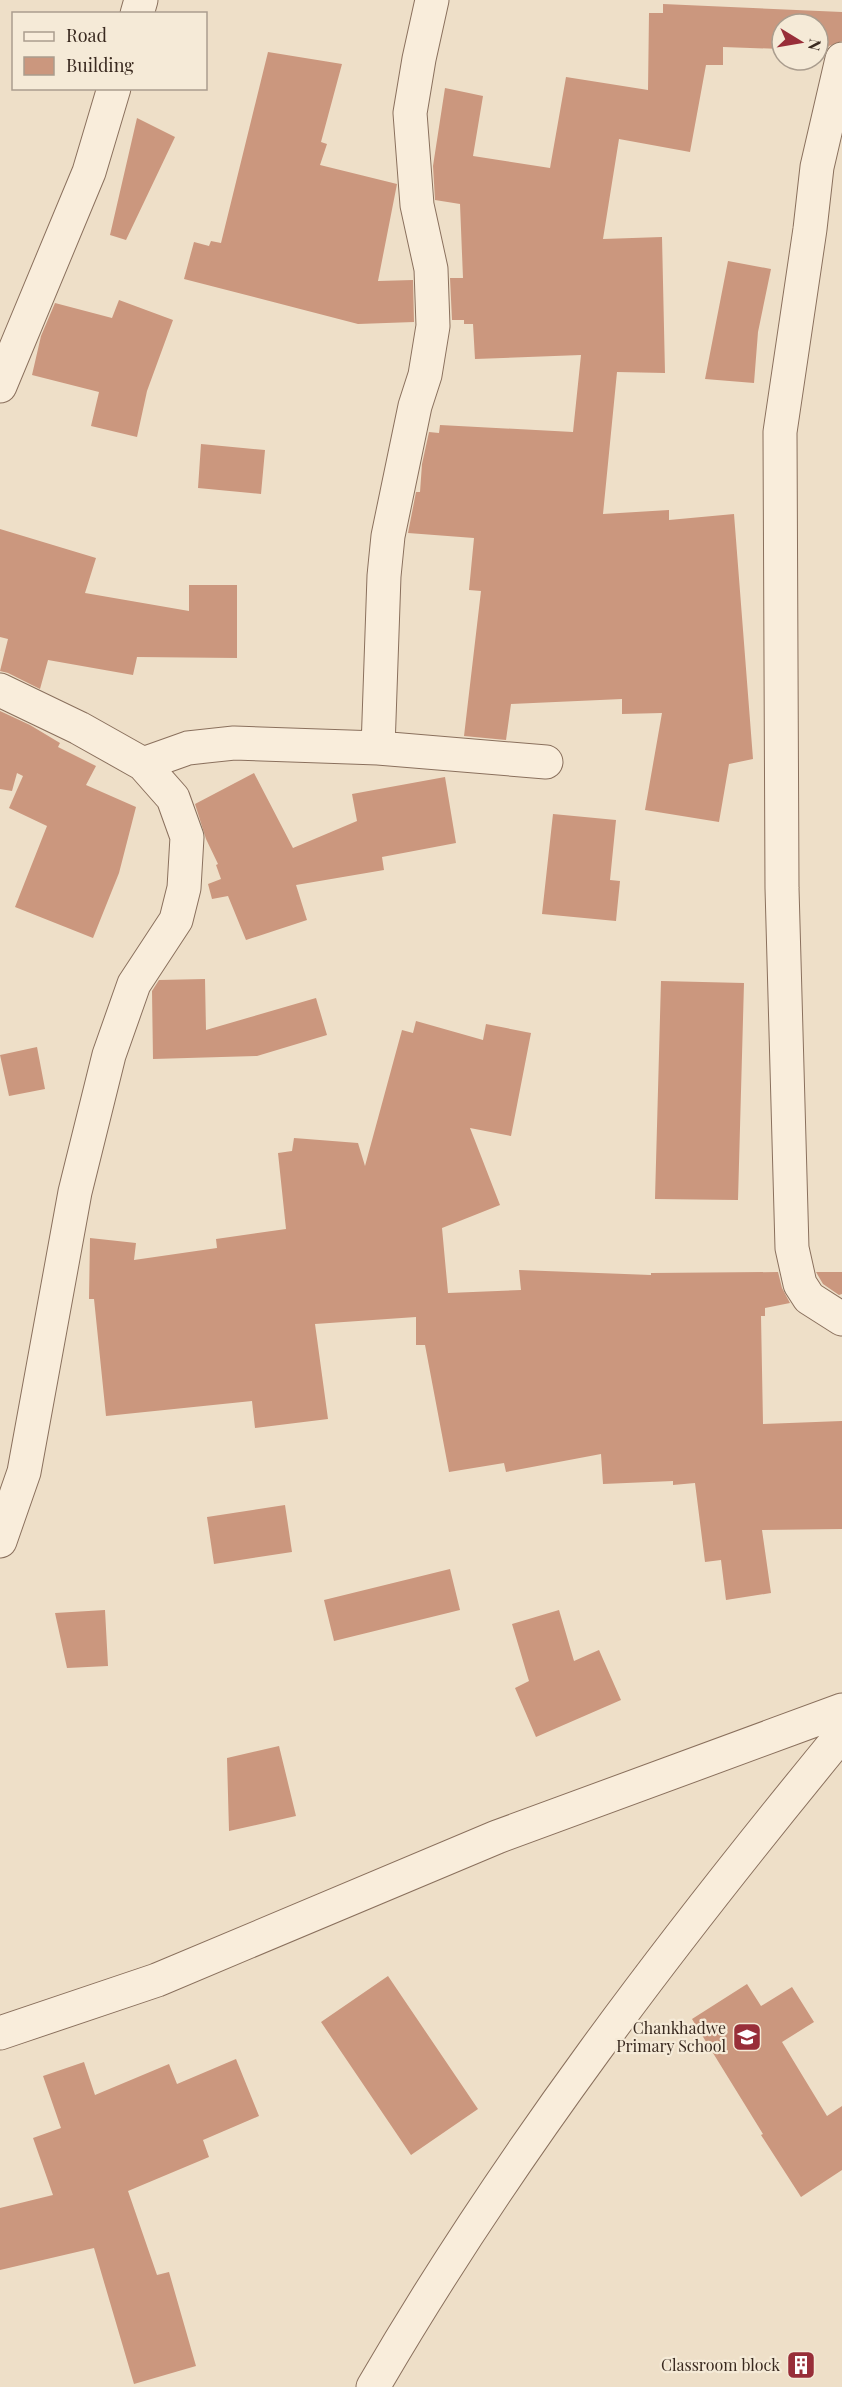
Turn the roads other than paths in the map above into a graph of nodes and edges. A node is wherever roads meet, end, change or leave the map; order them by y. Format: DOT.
graph roads {
  1 [pos="432,0"];
  2 [pos="842,59"];
  3 [pos="113,90"];
  4 [pos="0,386"];
  5 [pos="0,690"];
  6 [pos="378,748"];
  7 [pos="546,762"];
  8 [pos="143,764"];
  9 [pos="842,1319"];
  10 [pos="0,1541"];
  11 [pos="842,1710"];
  12 [pos="842,1734"];
  13 [pos="0,2033"];
  14 [pos="373,2387"];
  1 -- 6 [label="street"];
  2 -- 9 [label="street"];
  3 -- 4 [label="street"];
  5 -- 8 [label="street"];
  6 -- 7 [label="street"];
  6 -- 8 [label="street"];
  8 -- 10 [label="street"];
  11 -- 13 [label="street"];
  12 -- 14 [label="street"];
}
